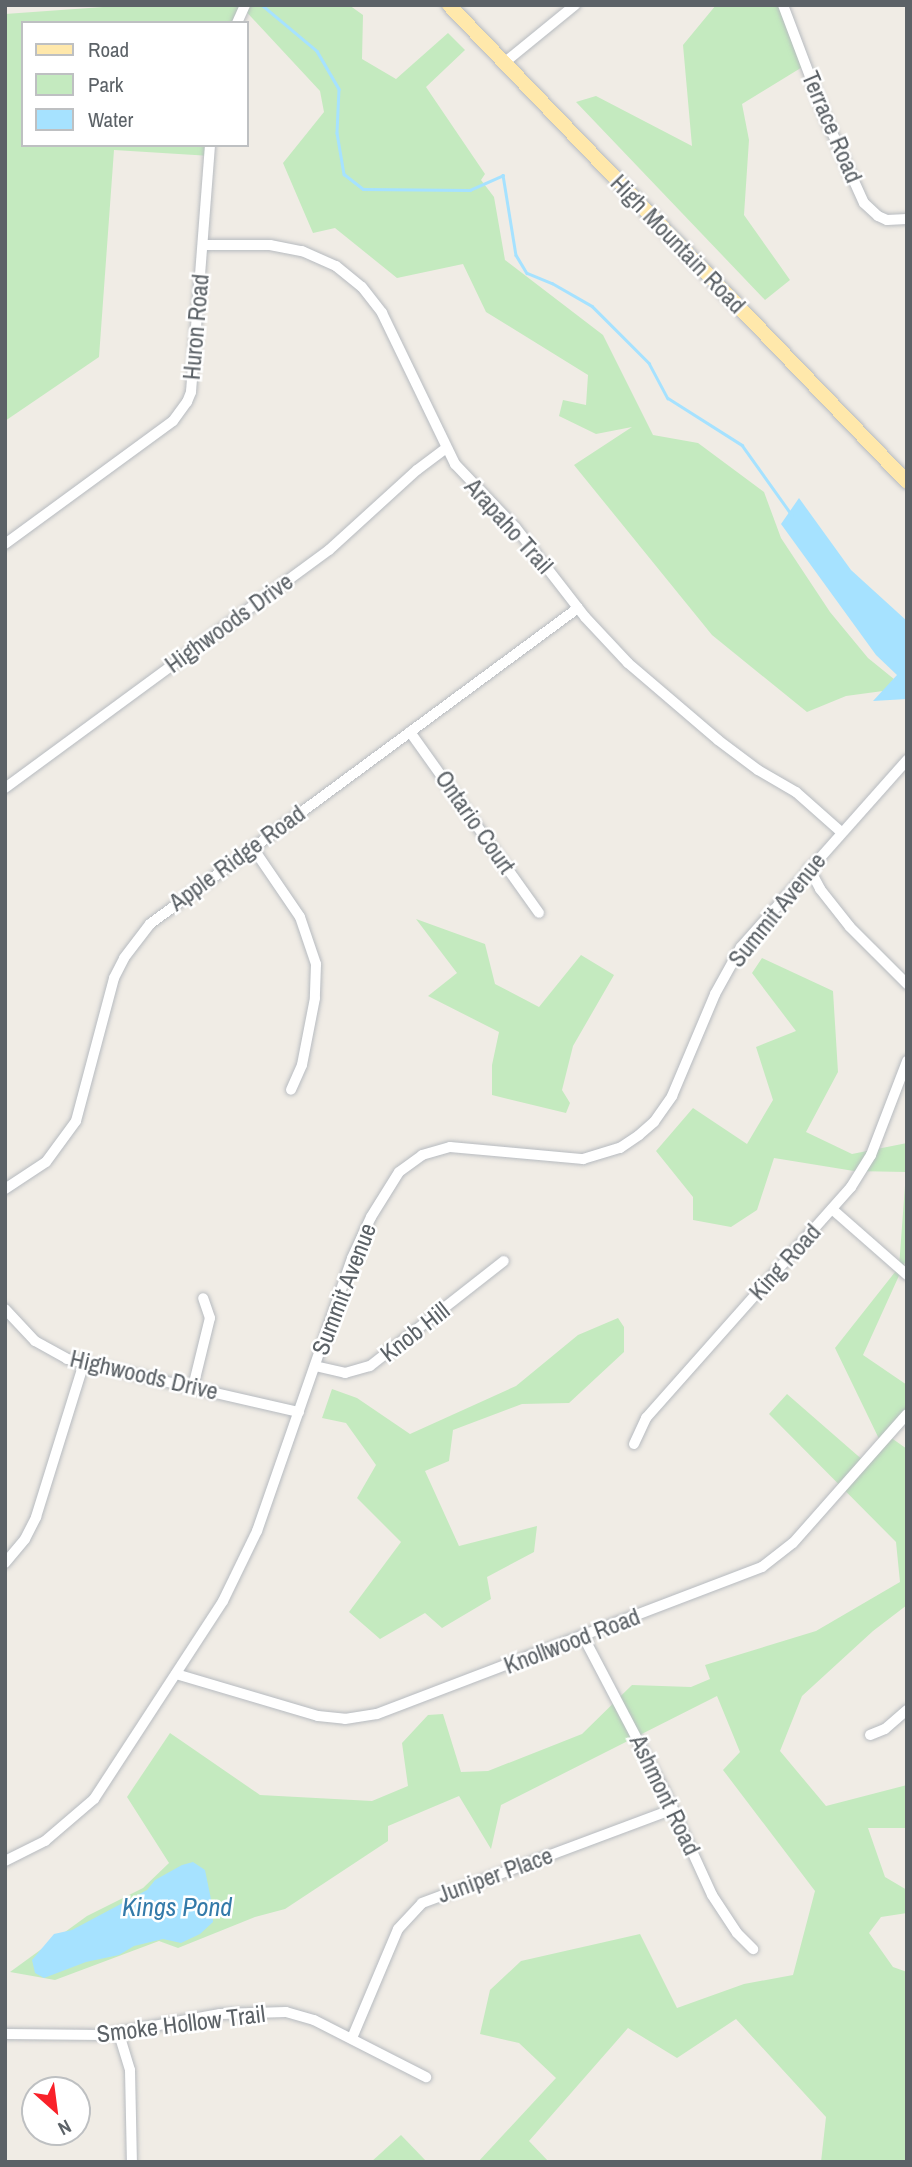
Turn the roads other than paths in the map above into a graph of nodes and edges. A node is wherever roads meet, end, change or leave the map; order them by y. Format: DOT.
graph roads {
  1 [pos="449,5"];
  2 [pos="575,5"];
  3 [pos="783,5"];
  4 [pos="504,63"];
  5 [pos="211,147"];
  6 [pos="907,219"];
  7 [pos="203,245"];
  8 [pos="446,449"];
  9 [pos="907,482"];
  10 [pos="5,544"];
  11 [pos="578,608"];
  12 [pos="410,732"];
  13 [pos="907,760"];
  14 [pos="5,788"];
  15 [pos="841,832"];
  16 [pos="253,848"];
  17 [pos="809,868"];
  18 [pos="539,913"];
  19 [pos="907,984"];
  20 [pos="907,1061"];
  21 [pos="290,1090"];
  22 [pos="5,1189"];
  23 [pos="832,1209"];
  24 [pos="504,1261"];
  25 [pos="907,1275"];
  26 [pos="203,1297"];
  27 [pos="5,1309"];
  28 [pos="84,1363"];
  29 [pos="314,1366"];
  30 [pos="193,1387"];
  31 [pos="299,1412"];
  32 [pos="907,1413"];
  33 [pos="634,1444"];
  34 [pos="5,1563"];
  35 [pos="583,1636"];
  36 [pos="176,1674"];
  37 [pos="907,1710"];
  38 [pos="870,1735"];
  39 [pos="673,1810"];
  40 [pos="5,1861"];
  41 [pos="753,1949"];
  42 [pos="119,2034"];
  43 [pos="5,2035"];
  44 [pos="352,2038"];
  45 [pos="426,2077"];
  46 [pos="132,2162"];
  1 -- 4 [label="main road, High Mountain Road"];
  2 -- 4 [label="street"];
  3 -- 6 [label="street, Terrace Road"];
  4 -- 9 [label="main road, High Mountain Road"];
  5 -- 7 [label="street, Huron Road"];
  7 -- 8 [label="street, Arapaho Trail"];
  7 -- 10 [label="street, Huron Road"];
  8 -- 11 [label="street, Arapaho Trail"];
  8 -- 14 [label="street, Highwoods Drive"];
  11 -- 12 [label="street, Apple Ridge Road"];
  11 -- 15 [label="street, Arapaho Trail"];
  12 -- 16 [label="street, Apple Ridge Road"];
  12 -- 18 [label="street, Ontario Court"];
  13 -- 15 [label="street, Summit Avenue"];
  15 -- 17 [label="street, Summit Avenue"];
  16 -- 21 [label="street"];
  16 -- 22 [label="street, Apple Ridge Road"];
  17 -- 19 [label="street"];
  17 -- 29 [label="street, Summit Avenue"];
  20 -- 23 [label="street, King Road"];
  23 -- 25 [label="street"];
  23 -- 33 [label="street, King Road"];
  24 -- 29 [label="street, Knob Hill"];
  26 -- 30 [label="street"];
  27 -- 28 [label="street, Highwoods Drive"];
  28 -- 30 [label="street, Highwoods Drive"];
  28 -- 34 [label="street"];
  29 -- 31 [label="street, Summit Avenue"];
  30 -- 31 [label="street, Highwoods Drive"];
  31 -- 36 [label="street, Summit Avenue"];
  32 -- 35 [label="street, Knollwood Road"];
  35 -- 36 [label="street, Knollwood Road"];
  35 -- 39 [label="street, Ashmont Road"];
  36 -- 40 [label="street, Summit Avenue"];
  37 -- 38 [label="street"];
  39 -- 41 [label="street, Ashmont Road"];
  39 -- 44 [label="street, Juniper Place"];
  42 -- 43 [label="street, Smoke Hollow Trail"];
  42 -- 44 [label="street, Smoke Hollow Trail"];
  42 -- 46 [label="street"];
  44 -- 45 [label="street, Smoke Hollow Trail"];
}
